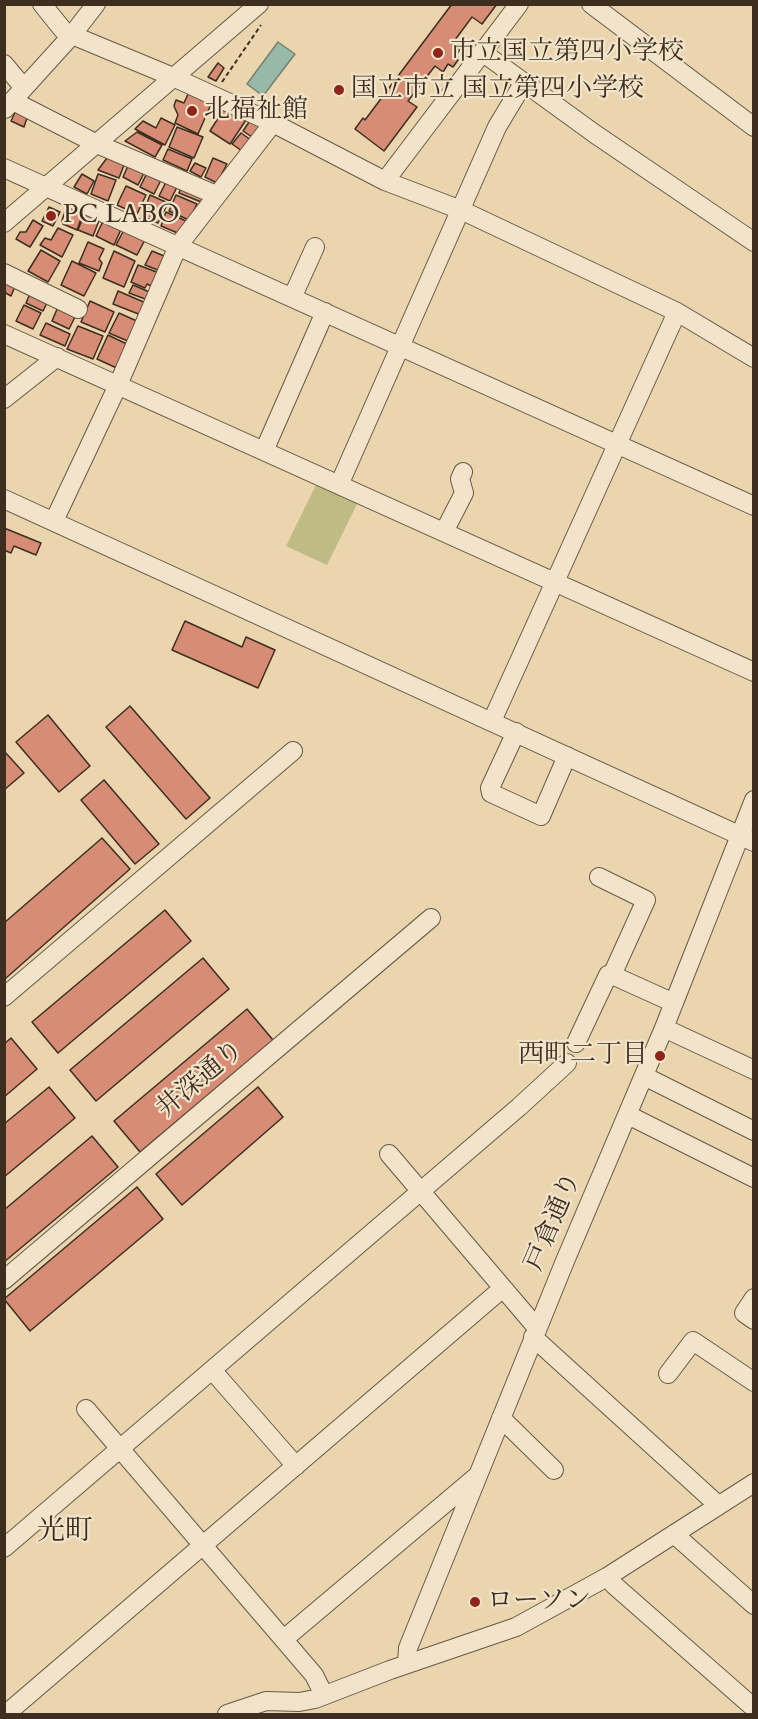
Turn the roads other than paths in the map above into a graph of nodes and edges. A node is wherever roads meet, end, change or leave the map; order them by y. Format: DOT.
graph roads {
  1 [pos="42,4"];
  2 [pos="96,4"];
  3 [pos="519,4"];
  4 [pos="591,4"];
  5 [pos="261,13"];
  6 [pos="72,35"];
  7 [pos="482,52"];
  8 [pos="4,64"];
  9 [pos="173,77"];
  10 [pos="524,82"];
  11 [pos="14,100"];
  12 [pos="273,123"];
  13 [pos="753,127"];
  14 [pos="97,144"];
  15 [pos="4,168"];
  16 [pos="385,181"];
  17 [pos="47,186"];
  18 [pos="216,195"];
  19 [pos="461,210"];
  20 [pos="4,223"];
  21 [pos="753,242"];
  22 [pos="178,246"];
  23 [pos="315,247"];
  24 [pos="4,273"];
  25 [pos="292,298"];
  26 [pos="78,309"];
  27 [pos="325,312"];
  28 [pos="677,312"];
  29 [pos="4,334"];
  30 [pos="399,346"];
  31 [pos="57,357"];
  32 [pos="753,358"];
  33 [pos="118,385"];
  34 [pos="4,399"];
  35 [pos="617,444"];
  36 [pos="264,451"];
  37 [pos="462,472"];
  38 [pos="339,484"];
  39 [pos="4,499"];
  40 [pos="753,506"];
  41 [pos="54,521"];
  42 [pos="444,532"];
  43 [pos="555,582"];
  44 [pos="753,672"];
  45 [pos="492,721"];
  46 [pos="516,732"];
  47 [pos="293,751"];
  48 [pos="567,756"];
  49 [pos="753,800"];
  50 [pos="746,838"];
  51 [pos="599,877"];
  52 [pos="431,918"];
  53 [pos="612,975"];
  54 [pos="4,997"];
  55 [pos="674,1003"];
  56 [pos="664,1028"];
  57 [pos="576,1043"];
  58 [pos="567,1063"];
  59 [pos="753,1070"];
  60 [pos="644,1076"];
  61 [pos="628,1115"];
  62 [pos="752,1127"];
  63 [pos="389,1154"];
  64 [pos="753,1178"];
  65 [pos="420,1190"];
  66 [pos="4,1280"];
  67 [pos="503,1288"];
  68 [pos="753,1298"];
  69 [pos="753,1320"];
  70 [pos="535,1333"];
  71 [pos="212,1370"];
  72 [pos="668,1374"];
  73 [pos="753,1382"];
  74 [pos="86,1409"];
  75 [pos="501,1418"];
  76 [pos="120,1449"];
  77 [pos="296,1466"];
  78 [pos="554,1470"];
  79 [pos="477,1476"];
  80 [pos="753,1483"];
  81 [pos="718,1505"];
  82 [pos="674,1534"];
  83 [pos="204,1545"];
  84 [pos="4,1548"];
  85 [pos="607,1576"];
  86 [pos="753,1605"];
  87 [pos="284,1639"];
  88 [pos="407,1664"];
  89 [pos="324,1695"];
  90 [pos="301,1708"];
  91 [pos="748,1708"];
  92 [pos="6,1714"];
  93 [pos="227,1714"];
  1 -- 6 [label="street"];
  2 -- 6 [label="street"];
  3 -- 7 [label="street"];
  4 -- 13 [label="street"];
  5 -- 9 [label="street"];
  6 -- 9 [label="street"];
  6 -- 11 [label="street"];
  7 -- 10 [label="street"];
  7 -- 16 [label="street"];
  8 -- 11 [label="street"];
  9 -- 12 [label="street"];
  9 -- 14 [label="street"];
  10 -- 19 [label="street"];
  10 -- 21 [label="street"];
  11 -- 14 [label="street"];
  12 -- 16 [label="street"];
  12 -- 18 [label="street"];
  14 -- 17 [label="street"];
  14 -- 18 [label="street"];
  15 -- 17 [label="street"];
  16 -- 19 [label="street"];
  17 -- 20 [label="street"];
  17 -- 22 [label="street"];
  18 -- 22 [label="street"];
  19 -- 28 [label="street"];
  19 -- 30 [label="street"];
  22 -- 25 [label="street"];
  22 -- 33 [label="street"];
  23 -- 25 [label="street"];
  24 -- 26 [label="street"];
  25 -- 27 [label="street"];
  27 -- 30 [label="street"];
  27 -- 36 [label="street"];
  28 -- 32 [label="street"];
  28 -- 35 [label="street"];
  29 -- 31 [label="street"];
  30 -- 35 [label="street"];
  30 -- 38 [label="street"];
  31 -- 33 [label="street"];
  31 -- 34 [label="street"];
  33 -- 36 [label="street"];
  33 -- 41 [label="street"];
  35 -- 40 [label="street"];
  35 -- 43 [label="street"];
  36 -- 38 [label="street"];
  37 -- 42 [label="street"];
  38 -- 42 [label="street"];
  39 -- 41 [label="street"];
  41 -- 45 [label="street"];
  42 -- 43 [label="street"];
  43 -- 44 [label="street"];
  43 -- 45 [label="street"];
  45 -- 46 [label="street"];
  46 -- 48 [label="street"];
  46 -- 48 [label="street"];
  47 -- 54 [label="street"];
  48 -- 50 [label="street"];
  49 -- 50 [label="street, 戸倉通り"];
  50 -- 55 [label="street, 戸倉通り"];
  51 -- 53 [label="street"];
  52 -- 66 [label="street, 井深通り"];
  53 -- 55 [label="street"];
  53 -- 57 [label="street"];
  55 -- 56 [label="street, 戸倉通り"];
  56 -- 59 [label="street"];
  56 -- 60 [label="street, 戸倉通り"];
  58 -- 65 [label="street"];
  60 -- 61 [label="street, 戸倉通り"];
  60 -- 62 [label="street"];
  61 -- 64 [label="street"];
  61 -- 70 [label="street, 戸倉通り"];
  63 -- 65 [label="street"];
  65 -- 67 [label="street"];
  65 -- 71 [label="street"];
  67 -- 70 [label="street"];
  67 -- 77 [label="street"];
  68 -- 69 [label="street"];
  70 -- 75 [label="street, 戸倉通り"];
  70 -- 81 [label="street"];
  71 -- 76 [label="street"];
  71 -- 77 [label="street"];
  72 -- 73 [label="street"];
  74 -- 76 [label="street"];
  75 -- 78 [label="street"];
  75 -- 79 [label="street, 戸倉通り"];
  76 -- 83 [label="street"];
  76 -- 84 [label="street"];
  77 -- 83 [label="street"];
  79 -- 87 [label="street"];
  79 -- 88 [label="street, 戸倉通り"];
  80 -- 81 [label="street"];
  81 -- 82 [label="street"];
  82 -- 85 [label="street"];
  82 -- 86 [label="street"];
  83 -- 87 [label="street"];
  83 -- 92 [label="street"];
  85 -- 88 [label="street"];
  85 -- 91 [label="street"];
  87 -- 89 [label="street"];
  88 -- 89 [label="street"];
  89 -- 90 [label="street"];
  90 -- 93 [label="street"];
}
